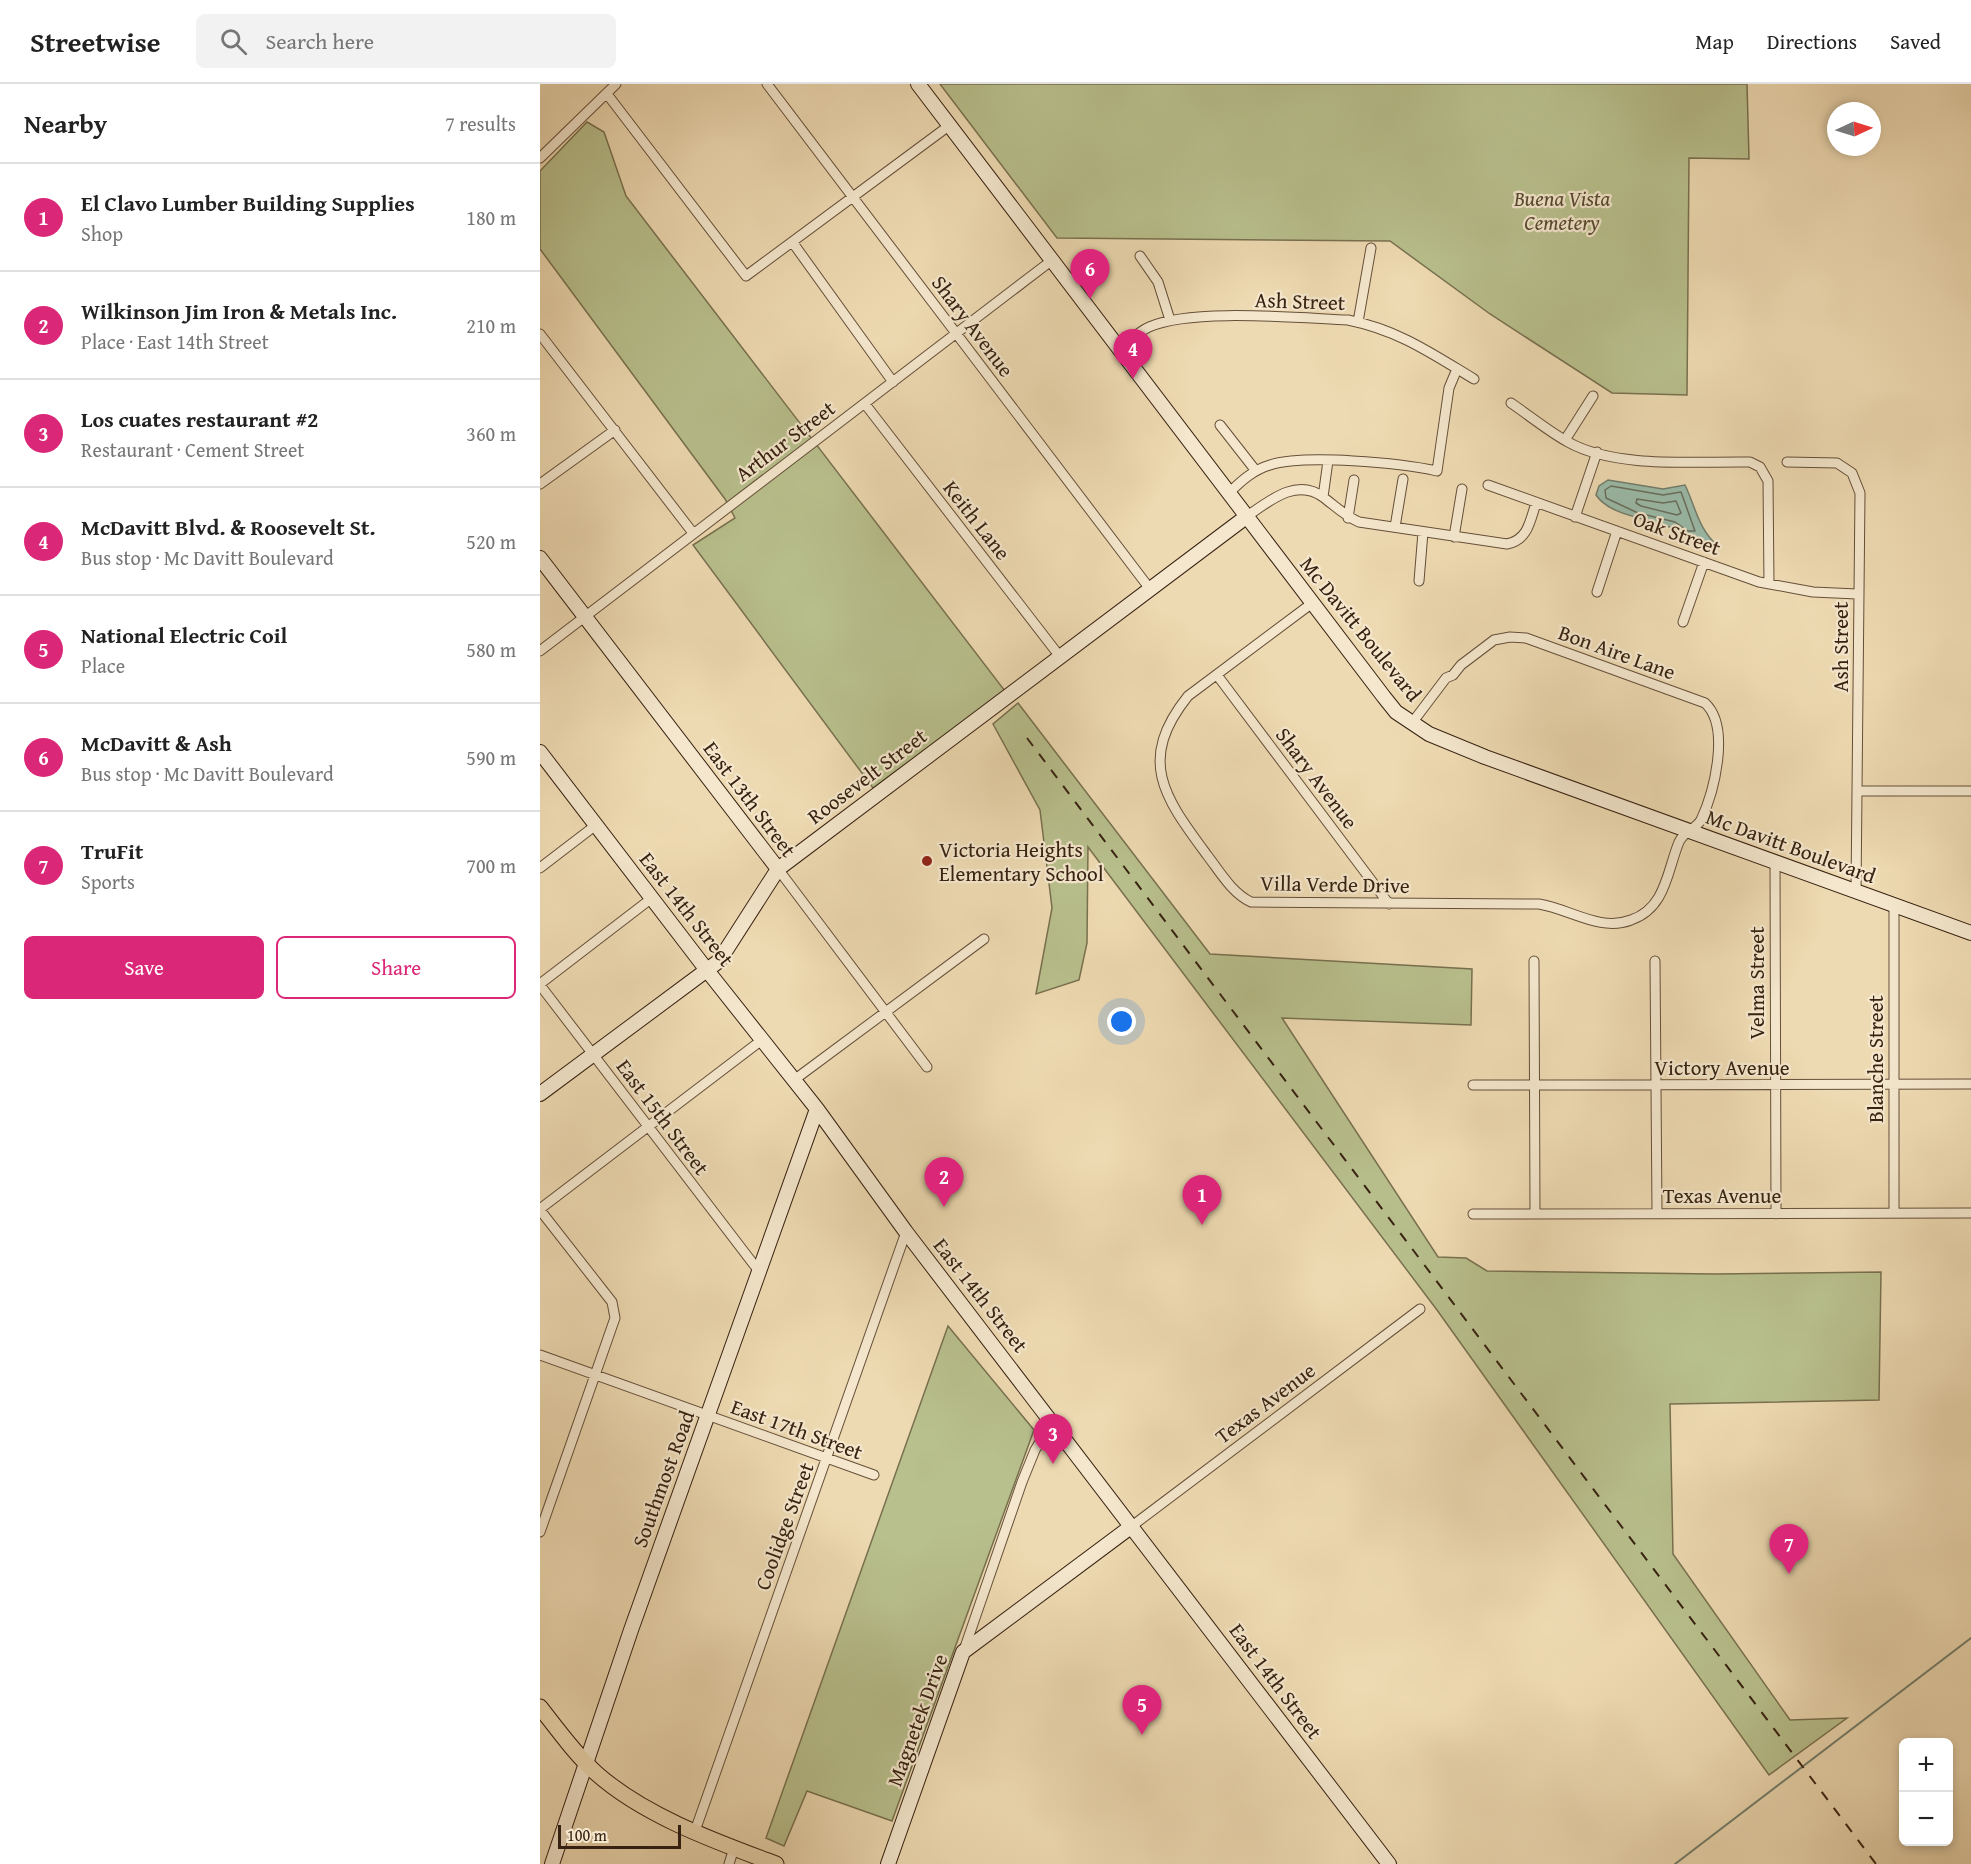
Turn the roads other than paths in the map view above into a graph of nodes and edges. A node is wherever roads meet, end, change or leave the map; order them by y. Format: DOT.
graph roads {
  1 [pos="616,84"];
  2 [pos="767,84"];
  3 [pos="918,84"];
  4 [pos="607,94"];
  5 [pos="950,124"];
  6 [pos="540,158"];
  7 [pos="854,196"];
  8 [pos="793,243"];
  9 [pos="1371,248"];
  10 [pos="1140,256"];
  11 [pos="1051,261"];
  12 [pos="1170,320"];
  13 [pos="1358,322"];
  14 [pos="540,334"];
  15 [pos="956,335"];
  16 [pos="1119,349"];
  17 [pos="1457,369"];
  18 [pos="1474,380"];
  19 [pos="893,381"];
  20 [pos="1593,396"];
  21 [pos="1510,403"];
  22 [pos="865,404"];
  23 [pos="1220,425"];
  24 [pos="615,430"];
  25 [pos="1565,440"];
  26 [pos="1597,452"];
  27 [pos="1328,461"];
  28 [pos="1787,462"];
  29 [pos="1256,471"];
  30 [pos="1403,479"];
  31 [pos="1354,480"];
  32 [pos="540,484"];
  33 [pos="1488,485"];
  34 [pos="1462,489"];
  35 [pos="1229,493"];
  36 [pos="1323,497"];
  37 [pos="1536,502"];
  38 [pos="1246,517"];
  39 [pos="1575,517"];
  40 [pos="1348,518"];
  41 [pos="1395,527"];
  42 [pos="1617,531"];
  43 [pos="1423,532"];
  44 [pos="693,533"];
  45 [pos="1454,537"];
  46 [pos="540,558"];
  47 [pos="1704,562"];
  48 [pos="1419,581"];
  49 [pos="1769,584"];
  50 [pos="1150,589"];
  51 [pos="1597,592"];
  52 [pos="1857,594"];
  53 [pos="1311,604"];
  54 [pos="585,618"];
  55 [pos="1683,622"];
  56 [pos="540,651"];
  57 [pos="1061,658"];
  58 [pos="1217,675"];
  59 [pos="1412,723"];
  60 [pos="541,754"];
  61 [pos="1858,791"];
  62 [pos="1971,791"];
  63 [pos="596,825"];
  64 [pos="1688,830"];
  65 [pos="1775,861"];
  66 [pos="540,868"];
  67 [pos="778,869"];
  68 [pos="1856,891"];
  69 [pos="652,898"];
  70 [pos="1389,904"];
  71 [pos="1894,906"];
  72 [pos="1971,933"];
  73 [pos="984,939"];
  74 [pos="1533,961"];
  75 [pos="1655,961"];
  76 [pos="706,969"];
  77 [pos="540,984"];
  78 [pos="887,1012"];
  79 [pos="763,1039"];
  80 [pos="593,1054"];
  81 [pos="927,1067"];
  82 [pos="794,1080"];
  83 [pos="1971,1084"];
  84 [pos="1473,1085"];
  85 [pos="1535,1085"];
  86 [pos="1654,1085"];
  87 [pos="1774,1085"];
  88 [pos="1893,1085"];
  89 [pos="540,1094"];
  90 [pos="817,1109"];
  91 [pos="649,1127"];
  92 [pos="540,1210"];
  93 [pos="1535,1212"];
  94 [pos="1657,1213"];
  95 [pos="1894,1213"];
  96 [pos="1971,1213"];
  97 [pos="1473,1214"];
  98 [pos="1776,1214"];
  99 [pos="906,1232"];
  100 [pos="758,1270"];
  101 [pos="1420,1309"];
  102 [pos="540,1356"];
  103 [pos="595,1375"];
  104 [pos="708,1415"];
  105 [pos="1052,1422"];
  106 [pos="827,1459"];
  107 [pos="874,1475"];
  108 [pos="1132,1526"];
  109 [pos="540,1532"];
  110 [pos="963,1653"];
  111 [pos="540,1707"];
  112 [pos="587,1764"];
  113 [pos="695,1831"];
  114 [pos="734,1848"];
  115 [pos="552,1864"];
  116 [pos="729,1864"];
  117 [pos="776,1864"];
  118 [pos="888,1864"];
  119 [pos="1389,1864"];
  1 -- 4 [label="street"];
  2 -- 7 [label="street, Shary Avenue"];
  3 -- 5 [label="street, Mc Davitt Boulevard"];
  4 -- 6 [label="street"];
  4 -- 8 [label="street"];
  5 -- 7 [label="street"];
  5 -- 11 [label="street, Mc Davitt Boulevard"];
  7 -- 8 [label="street"];
  7 -- 15 [label="street, Shary Avenue"];
  8 -- 19 [label="street"];
  9 -- 13 [label="street"];
  10 -- 12 [label="street"];
  11 -- 15 [label="street, Arthur Street"];
  11 -- 16 [label="street, Mc Davitt Boulevard"];
  12 -- 13 [label="street, Ash Street"];
  12 -- 16 [label="street, Ash Street"];
  13 -- 17 [label="street, Ash Street"];
  14 -- 24 [label="street"];
  15 -- 19 [label="street, Arthur Street"];
  15 -- 50 [label="street, Shary Avenue"];
  16 -- 35 [label="street, Mc Davitt Boulevard"];
  17 -- 18 [label="street, Ash Street"];
  17 -- 27 [label="street"];
  19 -- 22 [label="street, Arthur Street"];
  20 -- 25 [label="street"];
  21 -- 25 [label="street"];
  22 -- 44 [label="street, Arthur Street"];
  22 -- 57 [label="street, Keith Lane"];
  23 -- 29 [label="street"];
  24 -- 32 [label="street"];
  24 -- 44 [label="street"];
  25 -- 26 [label="street"];
  26 -- 39 [label="street"];
  26 -- 49 [label="street"];
  27 -- 29 [label="street"];
  27 -- 36 [label="street"];
  28 -- 52 [label="street, Ash Street"];
  29 -- 35 [label="street"];
  30 -- 41 [label="street"];
  31 -- 40 [label="street"];
  33 -- 37 [label="street, Oak Street"];
  34 -- 45 [label="street"];
  35 -- 38 [label="street, Mc Davitt Boulevard"];
  36 -- 38 [label="street"];
  36 -- 40 [label="street"];
  37 -- 39 [label="street, Oak Street"];
  37 -- 45 [label="street"];
  38 -- 50 [label="street, Roosevelt Street"];
  38 -- 53 [label="street, Mc Davitt Boulevard"];
  39 -- 42 [label="street, Oak Street"];
  40 -- 41 [label="street"];
  41 -- 43 [label="street"];
  42 -- 47 [label="street, Oak Street"];
  42 -- 51 [label="street"];
  43 -- 45 [label="street"];
  43 -- 48 [label="street"];
  44 -- 54 [label="street, Arthur Street"];
  46 -- 54 [label="street, East 13th Street"];
  47 -- 49 [label="street, Oak Street"];
  47 -- 55 [label="street"];
  49 -- 52 [label="street, Oak Street"];
  50 -- 57 [label="street, Roosevelt Street"];
  52 -- 61 [label="street, Ash Street"];
  53 -- 58 [label="street, Villa Verde Drive"];
  53 -- 59 [label="street, Mc Davitt Boulevard"];
  54 -- 56 [label="street, Arthur Street"];
  54 -- 67 [label="street, East 13th Street"];
  57 -- 67 [label="street, Roosevelt Street"];
  58 -- 70 [label="street, Shary Avenue"];
  58 -- 70 [label="street, Villa Verde Drive"];
  59 -- 64 [label="street, Mc Davitt Boulevard"];
  59 -- 64 [label="street, Bon Aire Lane"];
  60 -- 63 [label="street, East 14th Street"];
  61 -- 62 [label="street"];
  61 -- 68 [label="street, Ash Street"];
  63 -- 66 [label="street"];
  63 -- 69 [label="street, East 14th Street"];
  64 -- 65 [label="street, Mc Davitt Boulevard"];
  64 -- 70 [label="street, Villa Verde Drive"];
  65 -- 68 [label="street, Mc Davitt Boulevard"];
  65 -- 87 [label="street, Velma Street"];
  67 -- 76 [label="street, Roosevelt Street"];
  67 -- 78 [label="street, East 13th Street"];
  68 -- 71 [label="street, Mc Davitt Boulevard"];
  69 -- 76 [label="street, East 14th Street"];
  69 -- 77 [label="street"];
  71 -- 72 [label="street, Mc Davitt Boulevard"];
  71 -- 88 [label="street, Blanche Street"];
  73 -- 78 [label="street"];
  74 -- 85 [label="street"];
  75 -- 86 [label="street"];
  76 -- 79 [label="street, East 14th Street"];
  76 -- 80 [label="street, Roosevelt Street"];
  77 -- 80 [label="street, East 15th Street"];
  78 -- 81 [label="street, East 13th Street"];
  78 -- 82 [label="street"];
  79 -- 82 [label="street, East 14th Street"];
  79 -- 91 [label="street"];
  80 -- 89 [label="street, Roosevelt Street"];
  80 -- 91 [label="street, East 15th Street"];
  82 -- 90 [label="street, East 14th Street"];
  83 -- 88 [label="street, Victory Avenue"];
  84 -- 85 [label="street, Victory Avenue"];
  85 -- 86 [label="street, Victory Avenue"];
  85 -- 93 [label="street"];
  86 -- 87 [label="street, Victory Avenue"];
  86 -- 94 [label="street"];
  87 -- 88 [label="street, Victory Avenue"];
  87 -- 98 [label="street, Velma Street"];
  88 -- 95 [label="street, Blanche Street"];
  90 -- 99 [label="street, East 14th Street"];
  90 -- 100 [label="street, Southmost Road"];
  91 -- 92 [label="street"];
  91 -- 100 [label="street, East 15th Street"];
  92 -- 103 [label="street"];
  93 -- 94 [label="street, Texas Avenue"];
  93 -- 97 [label="street, Texas Avenue"];
  94 -- 98 [label="street, Texas Avenue"];
  95 -- 96 [label="street, Texas Avenue"];
  95 -- 98 [label="street, Texas Avenue"];
  99 -- 105 [label="street, East 14th Street"];
  99 -- 106 [label="street, Coolidge Street"];
  100 -- 104 [label="street, Southmost Road"];
  101 -- 108 [label="street, Texas Avenue"];
  102 -- 103 [label="street, East 17th Street"];
  103 -- 104 [label="street, East 17th Street"];
  103 -- 109 [label="street"];
  104 -- 106 [label="street, East 17th Street"];
  104 -- 112 [label="street, Southmost Road"];
  105 -- 108 [label="street, East 14th Street"];
  105 -- 110 [label="street"];
  106 -- 107 [label="street, East 17th Street"];
  106 -- 113 [label="street, Coolidge Street"];
  108 -- 110 [label="street, Magnetek Drive"];
  108 -- 119 [label="street, East 14th Street"];
  110 -- 118 [label="street, Magnetek Drive"];
  111 -- 112 [label="main road"];
  112 -- 113 [label="main road"];
  112 -- 115 [label="street, Southmost Road"];
  113 -- 114 [label="main road"];
  114 -- 116 [label="street"];
  114 -- 117 [label="main road"];
}
